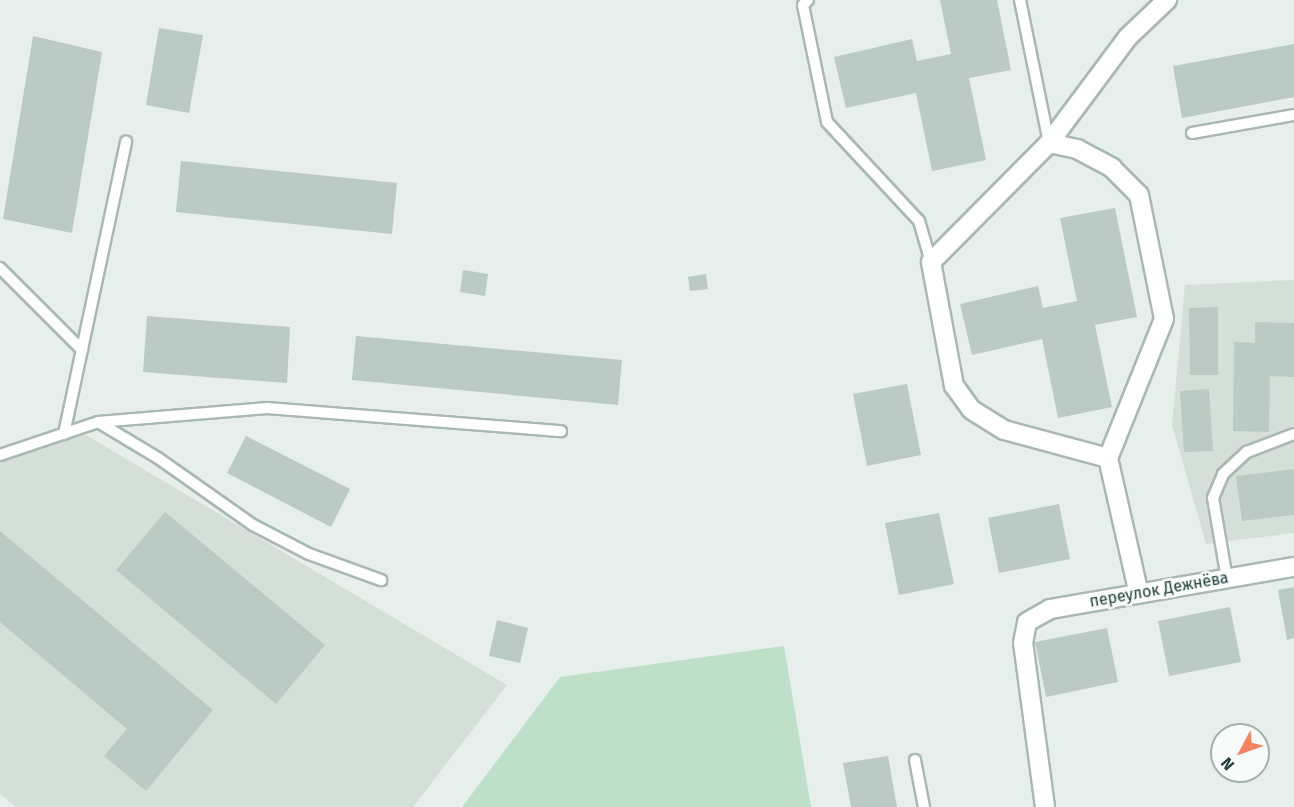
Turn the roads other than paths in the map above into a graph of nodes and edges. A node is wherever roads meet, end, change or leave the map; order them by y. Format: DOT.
graph roads {
  1 [pos="1020,0"];
  2 [pos="1167,0"];
  3 [pos="803,2"];
  4 [pos="1294,116"];
  5 [pos="1192,133"];
  6 [pos="126,142"];
  7 [pos="1048,142"];
  8 [pos="931,262"];
  9 [pos="0,268"];
  10 [pos="82,350"];
  11 [pos="98,422"];
  12 [pos="561,431"];
  13 [pos="64,434"];
  14 [pos="1294,434"];
  15 [pos="0,456"];
  16 [pos="1108,458"];
  17 [pos="1294,567"];
  18 [pos="1227,579"];
  19 [pos="381,580"];
  20 [pos="1139,594"];
  21 [pos="915,760"];
  22 [pos="924,807"];
  23 [pos="1045,807"];
  1 -- 7 [label="lane"];
  2 -- 7 [label="street"];
  3 -- 8 [label="lane"];
  4 -- 5 [label="lane"];
  6 -- 10 [label="lane"];
  7 -- 8 [label="street"];
  7 -- 16 [label="street"];
  8 -- 16 [label="street"];
  9 -- 10 [label="lane"];
  10 -- 13 [label="lane"];
  11 -- 12 [label="lane"];
  11 -- 13 [label="lane"];
  11 -- 19 [label="lane"];
  13 -- 15 [label="lane"];
  14 -- 18 [label="lane"];
  16 -- 20 [label="street"];
  17 -- 18 [label="street, переулок Дежнёва"];
  18 -- 20 [label="street, переулок Дежнёва"];
  20 -- 23 [label="street, переулок Дежнёва"];
  21 -- 22 [label="lane"];
}
